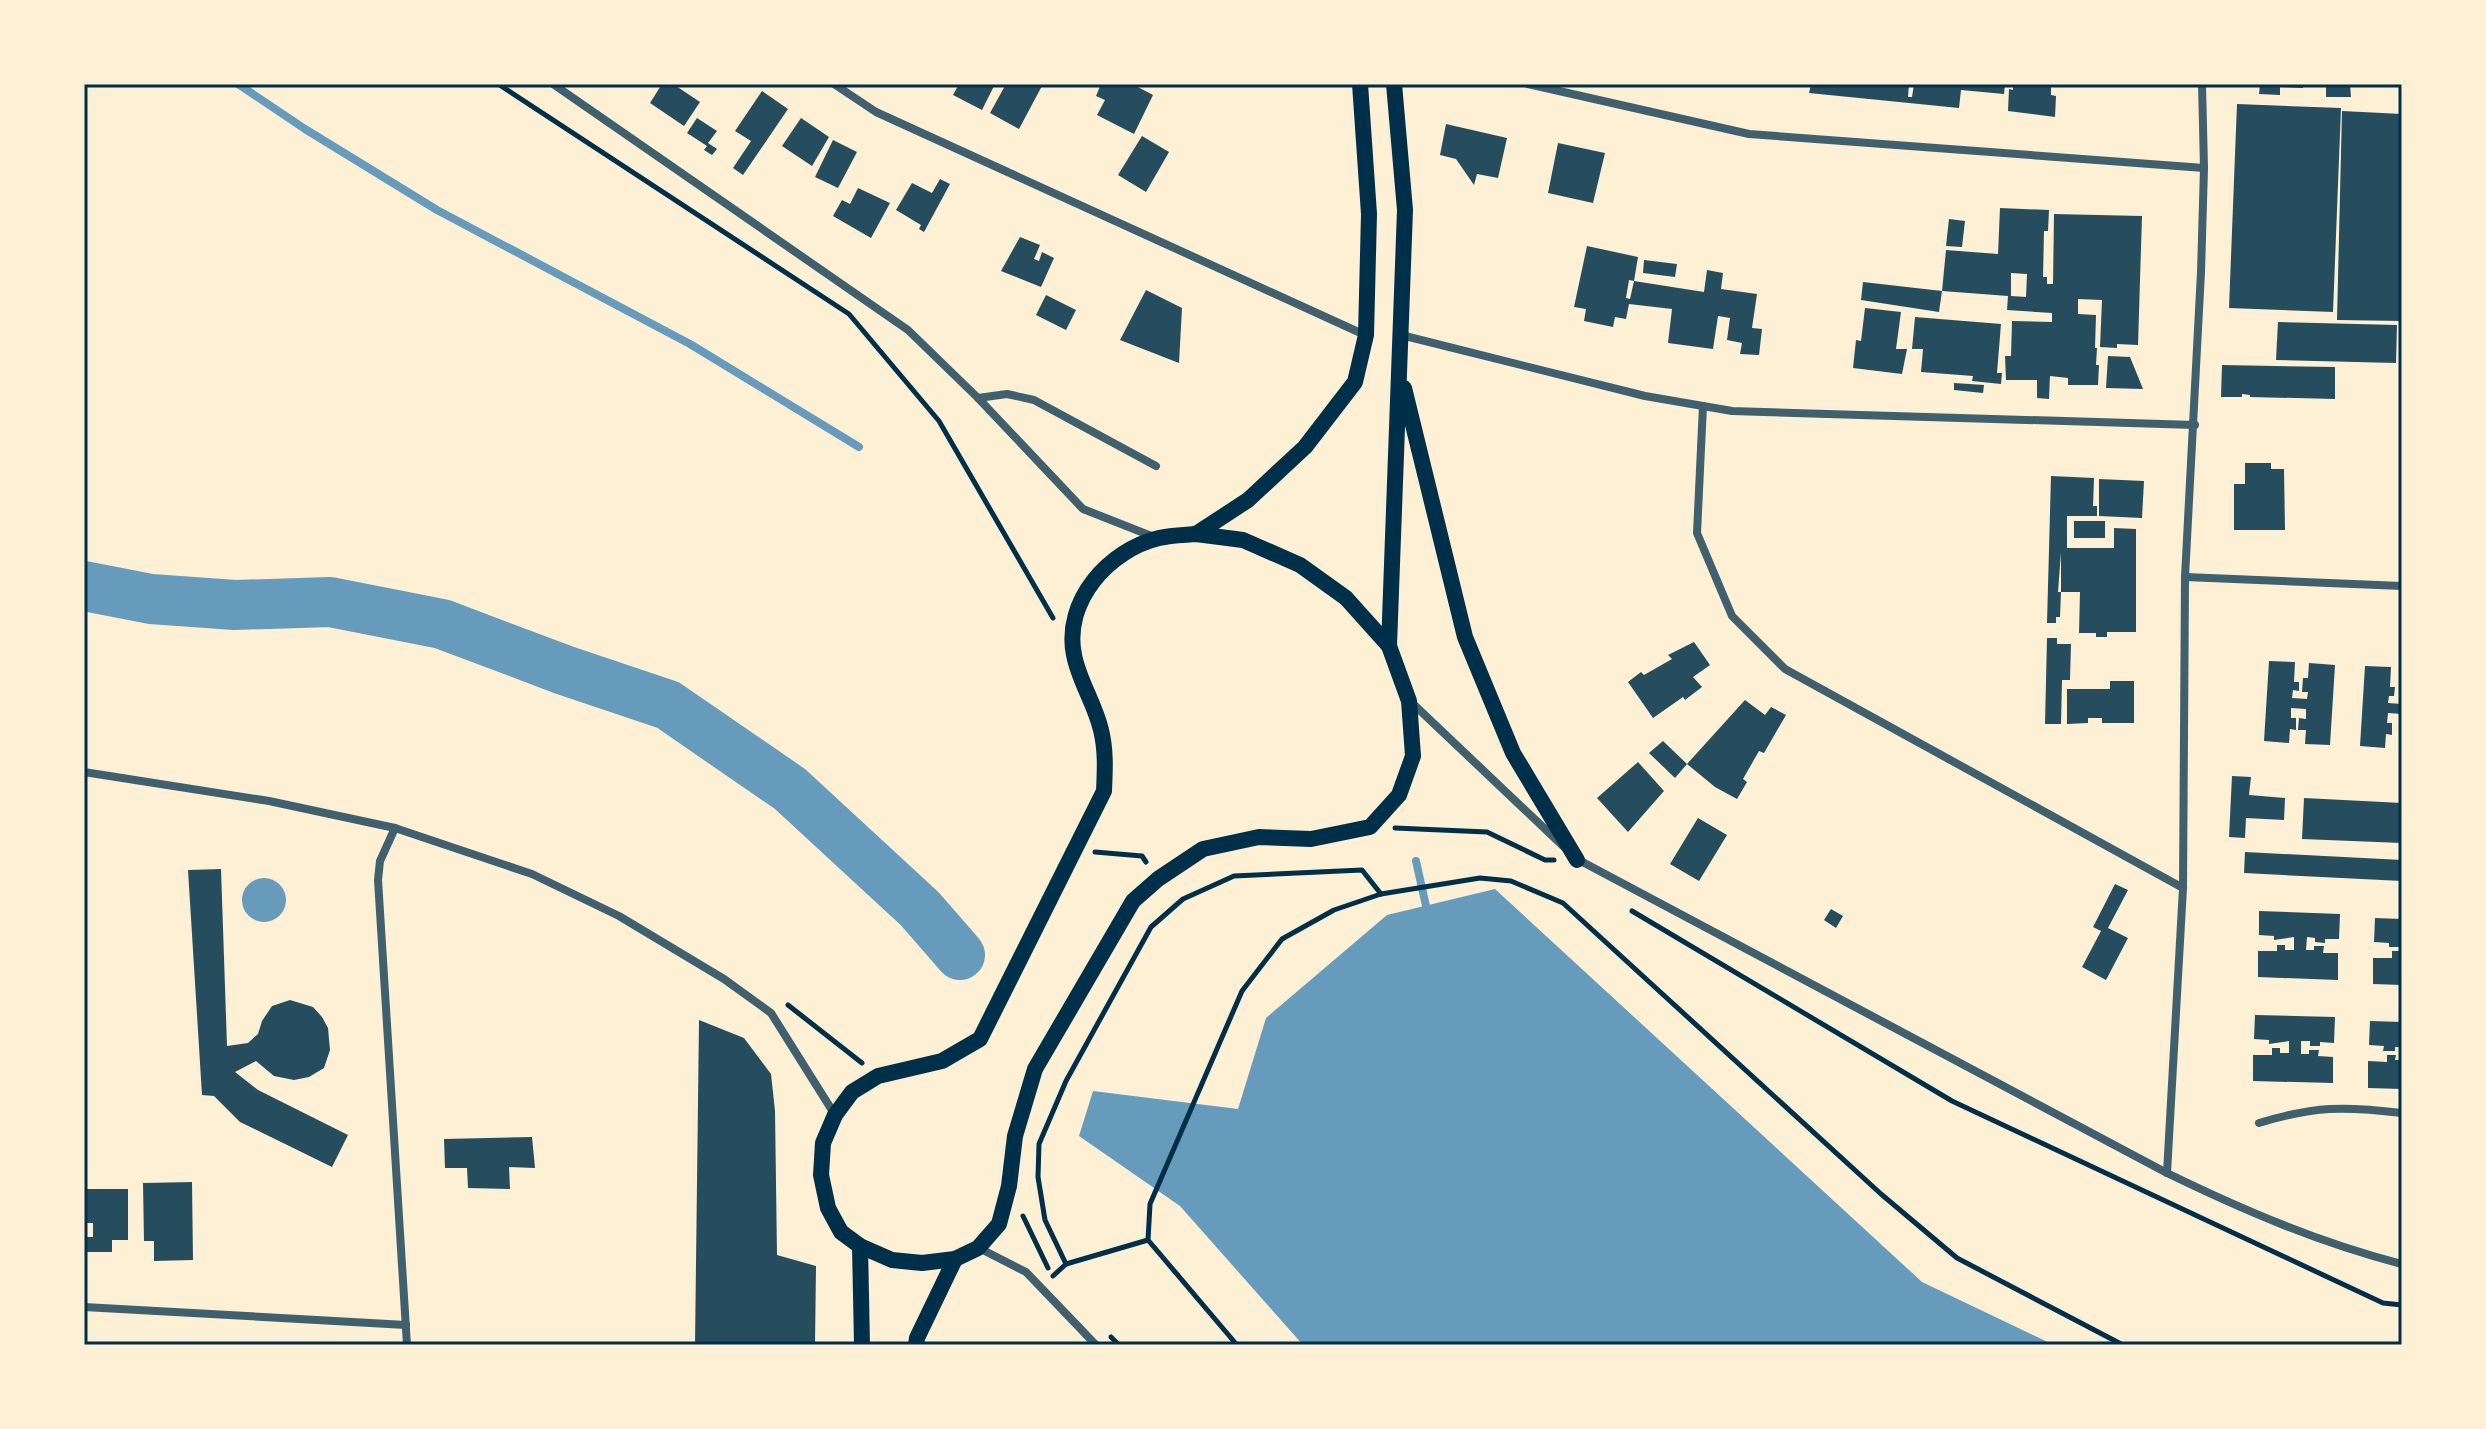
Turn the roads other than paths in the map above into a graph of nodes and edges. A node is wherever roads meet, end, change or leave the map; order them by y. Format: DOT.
graph roads {
  1 [pos="553,84"];
  2 [pos="834,84"];
  3 [pos="1360,84"];
  4 [pos="1394,84"];
  5 [pos="1528,84"];
  6 [pos="2202,84"];
  7 [pos="2204,168"];
  8 [pos="1366,335"];
  9 [pos="1401,335"];
  10 [pos="1400,370"];
  11 [pos="978,398"];
  12 [pos="1703,406"];
  13 [pos="2195,425"];
  14 [pos="1156,466"];
  15 [pos="1196,534"];
  16 [pos="1158,538"];
  17 [pos="2185,577"];
  18 [pos="2402,586"];
  19 [pos="1389,646"];
  20 [pos="1409,701"];
  21 [pos="84,772"];
  22 [pos="395,828"];
  23 [pos="1577,860"];
  24 [pos="2183,888"];
  25 [pos="2402,1113"];
  26 [pos="835,1115"];
  27 [pos="2259,1123"];
  28 [pos="2167,1173"];
  29 [pos="860,1246"];
  30 [pos="978,1248"];
  31 [pos="955,1259"];
  32 [pos="2402,1264"];
  33 [pos="84,1307"];
  34 [pos="406,1325"];
  35 [pos="407,1345"];
  36 [pos="862,1345"];
  37 [pos="916,1345"];
  38 [pos="1096,1345"];
  1 -- 11 [label="street"];
  2 -- 8 [label="street"];
  3 -- 8 [label="main road"];
  4 -- 9 [label="main road"];
  5 -- 7 [label="street"];
  6 -- 7 [label="street"];
  7 -- 13 [label="street"];
  8 -- 15 [label="main road"];
  9 -- 10 [label="main road"];
  9 -- 12 [label="street"];
  10 -- 19 [label="main road"];
  10 -- 23 [label="main road"];
  11 -- 14 [label="street"];
  11 -- 16 [label="street"];
  12 -- 13 [label="street"];
  12 -- 24 [label="street"];
  13 -- 17 [label="street"];
  15 -- 16 [label="main road"];
  15 -- 19 [label="main road"];
  16 -- 26 [label="main road"];
  17 -- 18 [label="street"];
  17 -- 24 [label="street"];
  19 -- 20 [label="main road"];
  20 -- 23 [label="street"];
  20 -- 30 [label="main road"];
  21 -- 22 [label="street"];
  22 -- 26 [label="street"];
  22 -- 34 [label="street"];
  23 -- 28 [label="street"];
  24 -- 28 [label="street"];
  25 -- 27 [label="street"];
  26 -- 29 [label="main road"];
  28 -- 32 [label="street"];
  29 -- 31 [label="main road"];
  29 -- 36 [label="main road"];
  30 -- 31 [label="main road"];
  30 -- 38 [label="street"];
  31 -- 37 [label="main road"];
  33 -- 34 [label="street"];
  34 -- 35 [label="street"];
}
